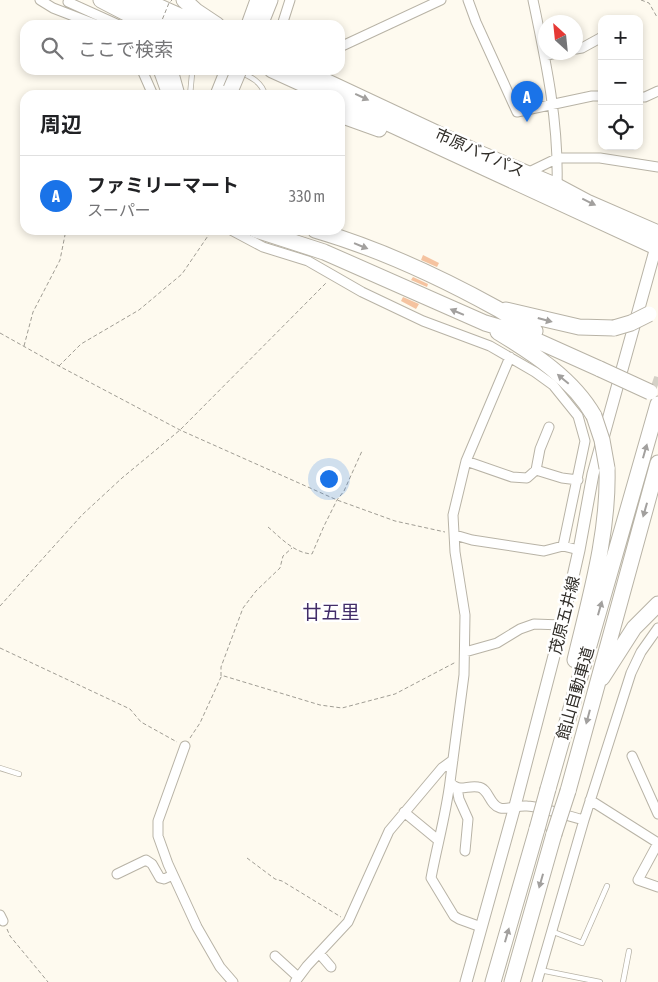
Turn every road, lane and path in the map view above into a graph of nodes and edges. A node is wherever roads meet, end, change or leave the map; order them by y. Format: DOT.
graph roads {
  1 [pos="40,0"];
  2 [pos="101,0"];
  3 [pos="119,0"];
  4 [pos="144,0"];
  5 [pos="172,0"];
  6 [pos="184,0"];
  7 [pos="258,0"];
  8 [pos="270,0"];
  9 [pos="290,0"];
  10 [pos="441,0"];
  11 [pos="468,0"];
  12 [pos="533,0"];
  13 [pos="641,0"];
  14 [pos="68,2"];
  15 [pos="426,3"];
  16 [pos="658,17"];
  17 [pos="84,20"];
  18 [pos="109,20"];
  19 [pos="135,20"];
  20 [pos="162,20"];
  21 [pos="163,20"];
  22 [pos="189,20"];
  23 [pos="210,20"];
  24 [pos="251,20"];
  25 [pos="262,20"];
  26 [pos="284,20"];
  27 [pos="538,23"];
  28 [pos="598,39"];
  29 [pos="345,44"];
  30 [pos="583,47"];
  31 [pos="546,60"];
  32 [pos="144,75"];
  33 [pos="160,75"];
  34 [pos="171,75"];
  35 [pos="192,75"];
  36 [pos="227,75"];
  37 [pos="236,75"];
  38 [pos="244,75"];
  39 [pos="283,75"];
  40 [pos="313,75"];
  41 [pos="151,90"];
  42 [pos="165,90"];
  43 [pos="176,90"];
  44 [pos="190,90"];
  45 [pos="225,90"];
  46 [pos="226,90"];
  47 [pos="264,90"];
  48 [pos="316,90"];
  49 [pos="345,90"];
  50 [pos="345,90"];
  51 [pos="658,91"];
  52 [pos="598,96"];
  53 [pos="643,97"];
  54 [pos="345,103"];
  55 [pos="554,104"];
  56 [pos="345,117"];
  57 [pos="444,150"];
  58 [pos="558,158"];
  59 [pos="658,167"];
  60 [pos="527,173"];
  61 [pos="557,186"];
  62 [pos="65,235"];
  63 [pos="209,235"];
  64 [pos="241,235"];
  65 [pos="271,235"];
  66 [pos="291,235"];
  67 [pos="337,235"];
  68 [pos="657,243"];
  69 [pos="324,252"];
  70 [pos="332,274"];
  71 [pos="497,308"];
  72 [pos="653,311"];
  73 [pos="485,323"];
  74 [pos="0,333"];
  75 [pos="24,347"];
  76 [pos="510,357"];
  77 [pos="602,365"];
  78 [pos="59,366"];
  79 [pos="654,398"];
  80 [pos="549,427"];
  81 [pos="180,430"];
  82 [pos="362,451"];
  83 [pos="466,461"];
  84 [pos="658,463"];
  85 [pos="536,470"];
  86 [pos="578,480"];
  87 [pos="337,500"];
  88 [pos="268,527"];
  89 [pos="454,534"];
  90 [pos="563,546"];
  91 [pos="292,548"];
  92 [pos="579,550"];
  93 [pos="658,604"];
  94 [pos="0,606"];
  95 [pos="562,625"];
  96 [pos="658,628"];
  97 [pos="0,648"];
  98 [pos="464,655"];
  99 [pos="221,677"];
  100 [pos="596,685"];
  101 [pos="185,746"];
  102 [pos="632,756"];
  103 [pos="453,760"];
  104 [pos="0,768"];
  105 [pos="19,774"];
  106 [pos="450,782"];
  107 [pos="457,788"];
  108 [pos="548,789"];
  109 [pos="590,800"];
  110 [pos="515,806"];
  111 [pos="404,812"];
  112 [pos="658,814"];
  113 [pos="584,820"];
  114 [pos="438,840"];
  115 [pos="465,851"];
  116 [pos="247,858"];
  117 [pos="117,874"];
  118 [pos="173,875"];
  119 [pos="607,886"];
  120 [pos="658,887"];
  121 [pos="2,918"];
  122 [pos="348,922"];
  123 [pos="482,927"];
  124 [pos="552,931"];
  125 [pos="629,951"];
  126 [pos="319,953"];
  127 [pos="275,956"];
  128 [pos="331,967"];
  129 [pos="540,970"];
  130 [pos="297,980"];
  131 [pos="48,982"];
  132 [pos="233,982"];
  133 [pos="466,982"];
  134 [pos="493,982"];
  135 [pos="512,982"];
  136 [pos="537,982"];
  137 [pos="600,982"];
  138 [pos="623,982"];
  1 -- 17 [label="street"];
  2 -- 19 [label="highway"];
  3 -- 21 [label="highway"];
  4 -- 22 [label="highway"];
  5 -- 20 [label="path, bridge"];
  6 -- 23 [label="highway"];
  7 -- 24 [label="highway"];
  8 -- 25 [label="highway"];
  9 -- 26 [label="street"];
  10 -- 15 [label="street"];
  11 -- 55 [label="street"];
  12 -- 27 [label="street"];
  13 -- 16 [label="path"];
  14 -- 18 [label="street"];
  15 -- 29 [label="street"];
  28 -- 30 [label="street"];
  31 -- 55 [label="street"];
  32 -- 41 [label="street"];
  33 -- 42 [label="street"];
  34 -- 43 [label="highway"];
  35 -- 44 [label="lane"];
  36 -- 45 [label="highway"];
  37 -- 46 [label="highway, bridge"];
  38 -- 47 [label="lane"];
  39 -- 48 [label="highway"];
  40 -- 49 [label="highway, 市原バイパス, one-way"];
  50 -- 60 [label="highway, 市原バイパス, one-way"];
  51 -- 53 [label="street"];
  52 -- 55 [label="street"];
  54 -- 57 [label="highway, 市原バイパス"];
  55 -- 58 [label="street"];
  56 -- 57 [label="highway"];
  57 -- 68 [label="highway, 市原バイパス"];
  58 -- 59 [label="street"];
  58 -- 60 [label="street"];
  58 -- 61 [label="street"];
  60 -- 61 [label="highway, 市原バイパス"];
  61 -- 68 [label="highway, 市原バイパス, one-way"];
  62 -- 75 [label="path"];
  63 -- 78 [label="path"];
  64 -- 70 [label="street"];
  65 -- 69 [label="highway"];
  66 -- 69 [label="highway"];
  67 -- 71 [label="highway, one-way"];
  68 -- 92 [label="main road, 茂原五井線"];
  73 -- 69 [label="highway, one-way"];
  70 -- 76 [label="street"];
  70 -- 81 [label="path"];
  71 -- 72 [label="highway, one-way, bridge"];
  71 -- 77 [label="highway"];
  73 -- 77 [label="highway"];
  108 -- 73 [label="highway, one-way, bridge"];
  74 -- 75 [label="path"];
  75 -- 78 [label="path"];
  76 -- 83 [label="street"];
  76 -- 86 [label="street"];
  77 -- 79 [label="highway"];
  78 -- 81 [label="path"];
  108 -- 79 [label="highway, 館山自動車道, one-way"];
  80 -- 85 [label="street"];
  81 -- 87 [label="path"];
  81 -- 94 [label="path"];
  82 -- 87 [label="path"];
  83 -- 85 [label="street"];
  83 -- 89 [label="street"];
  84 -- 100 [label="highway, 館山自動車道, one-way"];
  85 -- 86 [label="street"];
  86 -- 90 [label="street"];
  87 -- 89 [label="path"];
  87 -- 91 [label="path"];
  88 -- 91 [label="path"];
  89 -- 90 [label="street"];
  89 -- 98 [label="street"];
  90 -- 92 [label="street"];
  91 -- 99 [label="path"];
  92 -- 95 [label="main road, 茂原五井線"];
  93 -- 100 [label="highway"];
  95 -- 98 [label="street"];
  95 -- 110 [label="main road, 茂原五井線"];
  96 -- 109 [label="street"];
  97 -- 101 [label="path"];
  98 -- 99 [label="path"];
  98 -- 103 [label="street"];
  99 -- 101 [label="path"];
  100 -- 135 [label="highway, 館山自動車道, one-way, bridge"];
  101 -- 118 [label="street"];
  102 -- 112 [label="street"];
  103 -- 106 [label="street"];
  103 -- 111 [label="street"];
  104 -- 105 [label="lane"];
  106 -- 107 [label="street"];
  106 -- 114 [label="street"];
  107 -- 110 [label="street"];
  107 -- 115 [label="street"];
  134 -- 108 [label="highway, 館山自動車道, one-way, bridge"];
  109 -- 113 [label="street"];
  109 -- 120 [label="street"];
  110 -- 113 [label="street"];
  110 -- 123 [label="main road, 茂原五井線"];
  111 -- 114 [label="street"];
  111 -- 122 [label="street"];
  113 -- 124 [label="street"];
  114 -- 123 [label="street"];
  116 -- 122 [label="path"];
  117 -- 118 [label="street"];
  118 -- 132 [label="street"];
  119 -- 124 [label="lane"];
  121 -- 131 [label="path"];
  122 -- 126 [label="street"];
  123 -- 133 [label="main road, 茂原五井線"];
  124 -- 129 [label="street"];
  125 -- 138 [label="lane"];
  126 -- 128 [label="street"];
  126 -- 130 [label="street"];
  127 -- 130 [label="street"];
  129 -- 136 [label="street"];
  129 -- 137 [label="lane"];
}
